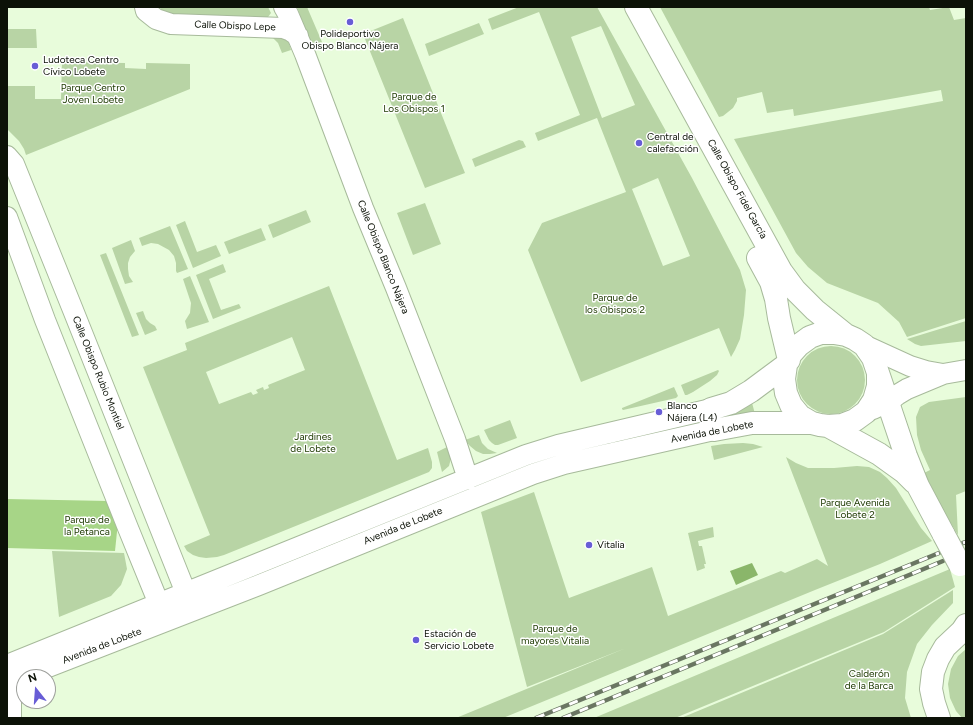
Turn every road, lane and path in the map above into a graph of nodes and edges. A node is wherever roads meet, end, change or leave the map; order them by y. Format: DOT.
graph roads {
  1 [pos="145,7"];
  2 [pos="284,7"];
  3 [pos="622,7"];
  4 [pos="636,7"];
  5 [pos="298,36"];
  6 [pos="7,156"];
  7 [pos="7,217"];
  8 [pos="855,340"];
  9 [pos="787,362"];
  10 [pos="966,370"];
  11 [pos="878,373"];
  12 [pos="943,374"];
  13 [pos="888,402"];
  14 [pos="866,412"];
  15 [pos="712,420"];
  16 [pos="820,425"];
  17 [pos="468,479"];
  18 [pos="918,486"];
  19 [pos="963,570"];
  20 [pos="186,593"];
  21 [pos="160,604"];
  22 [pos="962,631"];
  23 [pos="8,677"];
  24 [pos="10,718"];
  25 [pos="939,718"];
  1 -- 5 [label="street, Calle Obispo Lepe"];
  2 -- 5 [label="street, Calle Obispo Lepe"];
  3 -- 9 [label="main road, Calle Obispo Fidel García"];
  4 -- 8 [label="main road, Calle Obispo Fidel García"];
  5 -- 17 [label="street, Calle Obispo Blanco Nájera"];
  6 -- 20 [label="street, Calle Obispo Rubio Montiel"];
  7 -- 21 [label="street"];
  8 -- 9 [label="main road"];
  8 -- 11 [label="main road"];
  8 -- 12 [label="street"];
  9 -- 15 [label="main road, Avenida de Lobete"];
  9 -- 16 [label="main road"];
  10 -- 12 [label="street"];
  11 -- 13 [label="main road"];
  11 -- 14 [label="main road"];
  12 -- 13 [label="street"];
  13 -- 14 [label="street"];
  13 -- 18 [label="main road"];
  14 -- 16 [label="main road"];
  15 -- 16 [label="main road, Avenida de Lobete"];
  15 -- 17 [label="street, Avenida de Lobete"];
  15 -- 23 [label="street, Avenida de Lobete"];
  16 -- 18 [label="main road"];
  17 -- 20 [label="street, Avenida de Lobete"];
  18 -- 19 [label="main road, bridge"];
  20 -- 21 [label="street, Avenida de Lobete"];
  21 -- 23 [label="street, Avenida de Lobete"];
  22 -- 25 [label="main road"];
  23 -- 24 [label="street"];
}
